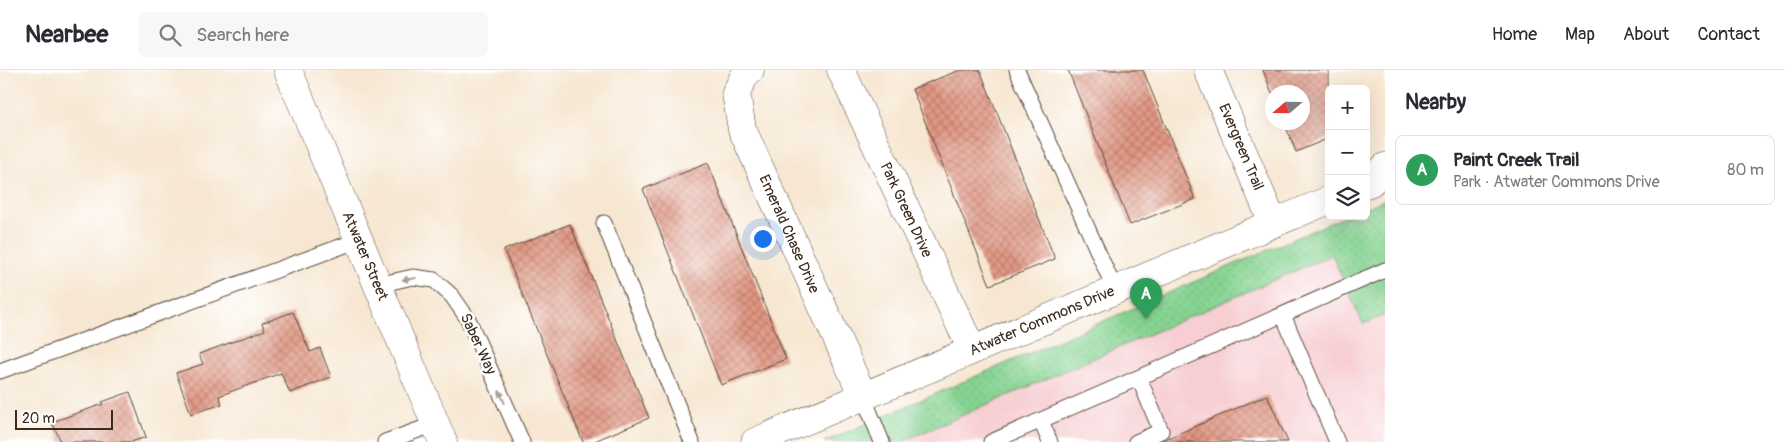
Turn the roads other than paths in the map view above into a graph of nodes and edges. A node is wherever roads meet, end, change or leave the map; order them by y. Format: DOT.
graph roads {
  1 [pos="288,70"];
  2 [pos="750,70"];
  3 [pos="841,70"];
  4 [pos="1017,70"];
  5 [pos="1208,70"];
  6 [pos="1385,167"];
  7 [pos="1370,182"];
  8 [pos="1325,202"];
  9 [pos="604,223"];
  10 [pos="1274,223"];
  11 [pos="358,240"];
  12 [pos="1385,270"];
  13 [pos="377,285"];
  14 [pos="1115,290"];
  15 [pos="1283,315"];
  16 [pos="972,350"];
  17 [pos="0,372"];
  18 [pos="1139,378"];
  19 [pos="862,396"];
  20 [pos="1041,421"];
  21 [pos="439,433"];
  22 [pos="385,442"];
  23 [pos="522,442"];
  24 [pos="692,442"];
  25 [pos="754,442"];
  26 [pos="882,442"];
  27 [pos="991,442"];
  28 [pos="1050,442"];
  29 [pos="1136,442"];
  30 [pos="1337,442"];
  1 -- 11 [label="street, Atwater Street"];
  2 -- 19 [label="street, Emerald Chase Drive"];
  3 -- 16 [label="street, Park Green Drive"];
  4 -- 14 [label="lane"];
  5 -- 10 [label="street, Evergreen Trail"];
  6 -- 7 [label="street"];
  8 -- 10 [label="street, Atwater Commons Drive"];
  9 -- 24 [label="lane"];
  10 -- 14 [label="street, Atwater Commons Drive"];
  11 -- 13 [label="street, Atwater Street"];
  11 -- 17 [label="lane"];
  12 -- 15 [label="lane"];
  13 -- 21 [label="street, Atwater Street"];
  23 -- 13 [label="lane, Saber Way, one-way"];
  14 -- 16 [label="street, Atwater Commons Drive"];
  15 -- 18 [label="lane"];
  15 -- 30 [label="lane"];
  16 -- 19 [label="street, Atwater Commons Drive"];
  18 -- 20 [label="lane"];
  18 -- 29 [label="lane"];
  19 -- 25 [label="street, Atwater Commons Drive"];
  19 -- 26 [label="lane"];
  20 -- 27 [label="lane"];
  20 -- 28 [label="lane"];
  21 -- 22 [label="lane"];
}
